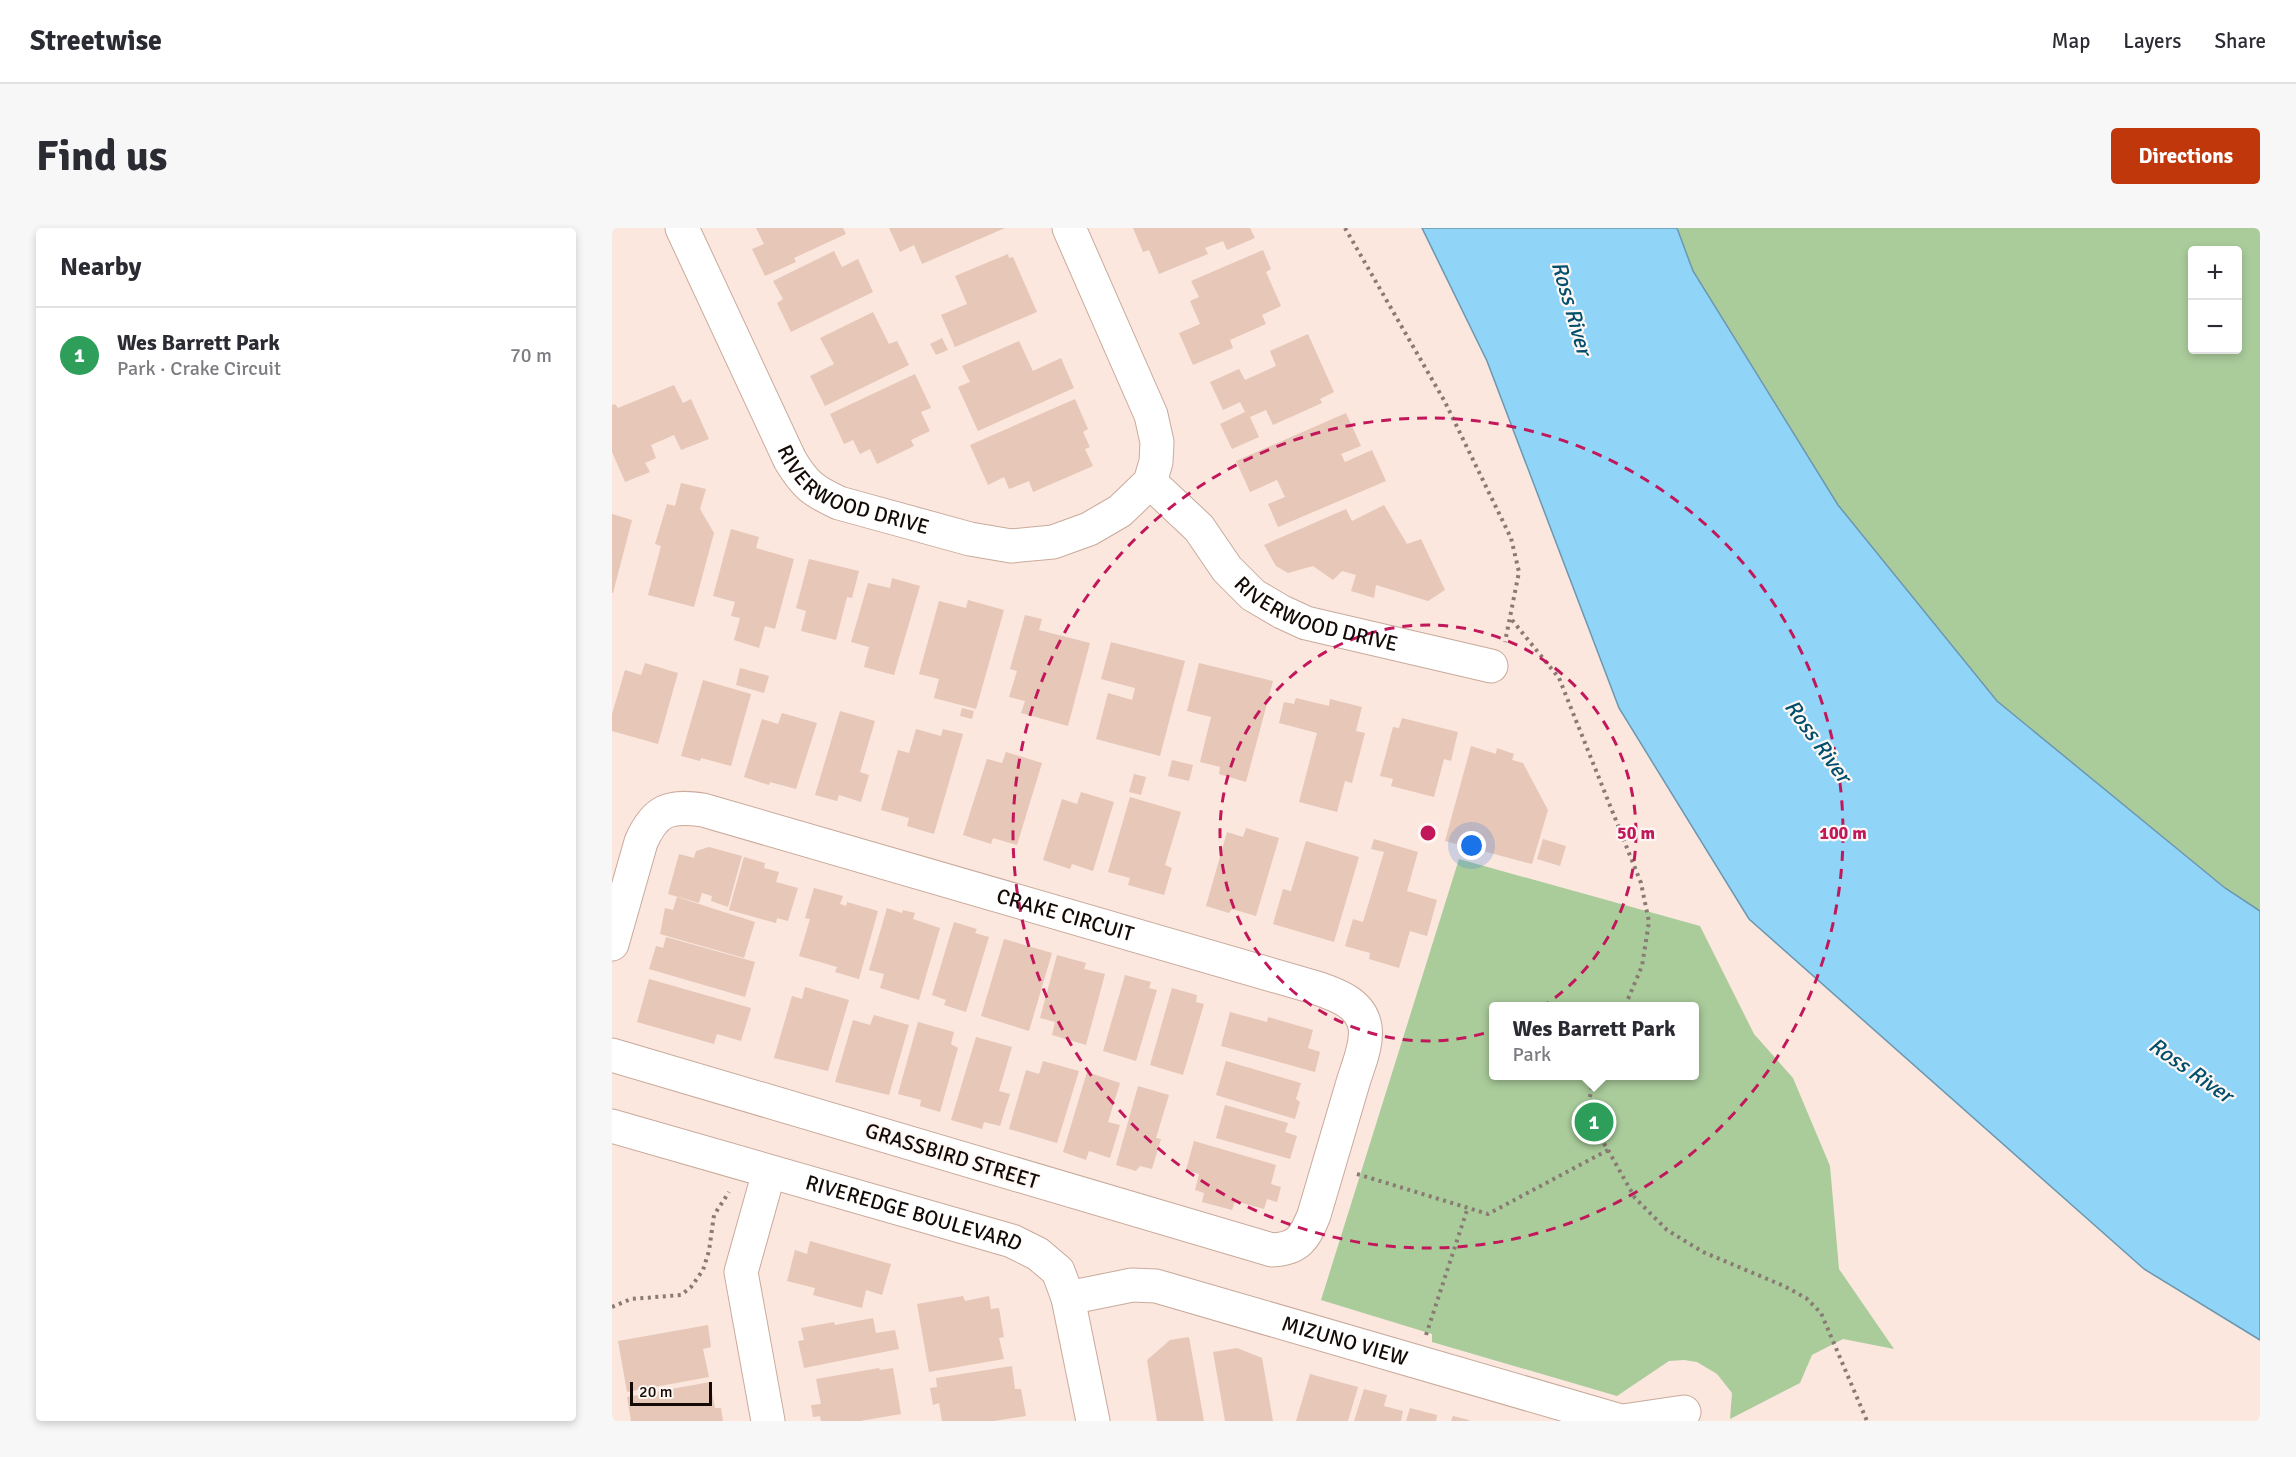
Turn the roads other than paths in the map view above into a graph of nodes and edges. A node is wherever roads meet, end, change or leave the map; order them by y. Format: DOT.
graph roads {
  1 [pos="682,228"];
  2 [pos="1069,228"];
  3 [pos="1150,482"];
  4 [pos="1491,666"];
  5 [pos="612,944"];
  6 [pos="612,1055"];
  7 [pos="612,1126"];
  8 [pos="769,1172"];
  9 [pos="1293,1247"];
  10 [pos="1068,1298"];
  11 [pos="1684,1412"];
  12 [pos="768,1421"];
  13 [pos="1093,1421"];
  14 [pos="1622,1421"];
  1 -- 3 [label="street, RIVERWOOD DRIVE"];
  2 -- 3 [label="street"];
  3 -- 4 [label="street, RIVERWOOD DRIVE"];
  5 -- 9 [label="street, CRAKE CIRCUIT"];
  6 -- 9 [label="street, GRASSBIRD STREET"];
  7 -- 8 [label="street, RIVEREDGE BOULEVARD"];
  8 -- 10 [label="street, RIVEREDGE BOULEVARD"];
  8 -- 12 [label="street"];
  10 -- 13 [label="street, RIVEREDGE BOULEVARD"];
  10 -- 14 [label="street, MIZUNO VIEW"];
  11 -- 14 [label="street, MIZUNO VIEW"];
}
